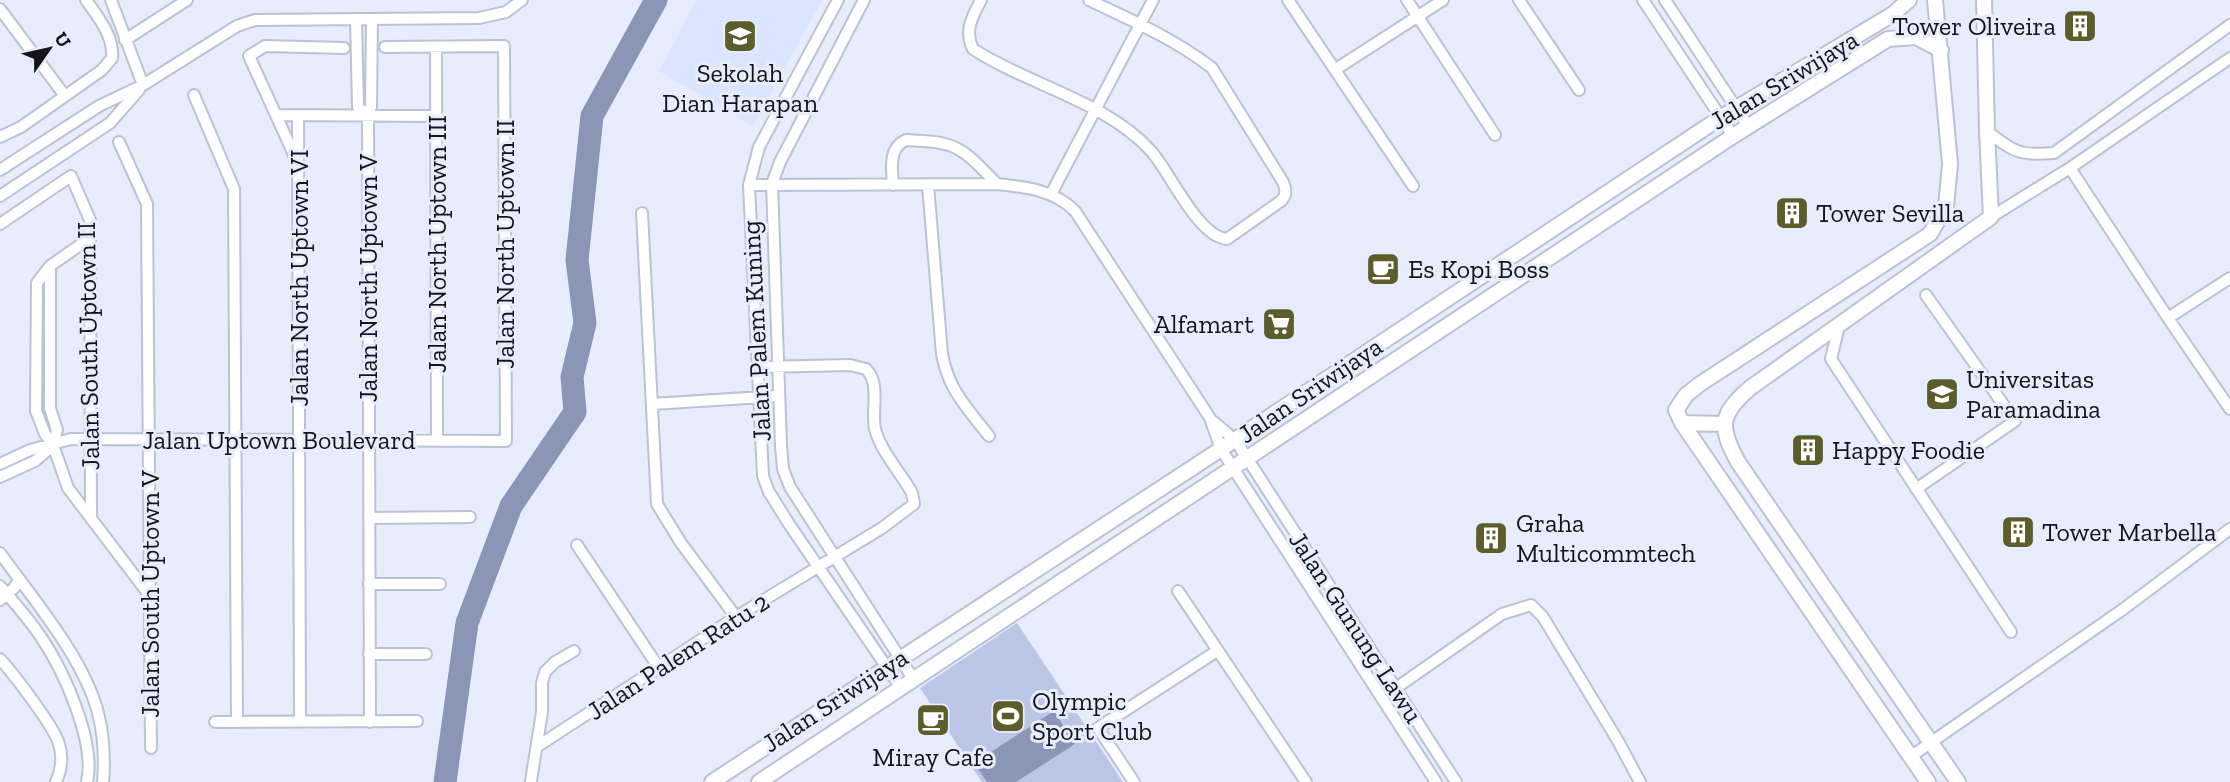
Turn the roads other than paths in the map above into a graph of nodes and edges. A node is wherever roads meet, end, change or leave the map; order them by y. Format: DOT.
graph roads {
  1 [pos="86,0"];
  2 [pos="111,0"];
  3 [pos="522,0"];
  4 [pos="838,0"];
  5 [pos="864,0"];
  6 [pos="981,0"];
  7 [pos="1089,0"];
  8 [pos="1153,0"];
  9 [pos="1288,0"];
  10 [pos="1407,0"];
  11 [pos="1443,0"];
  12 [pos="1519,0"];
  13 [pos="1643,0"];
  14 [pos="1665,0"];
  15 [pos="1909,0"];
  16 [pos="1935,0"];
  17 [pos="1984,0"];
  18 [pos="183,1"];
  19 [pos="0,9"];
  20 [pos="1418,17"];
  21 [pos="356,19"];
  22 [pos="372,19"];
  23 [pos="1140,24"];
  24 [pos="2230,25"];
  25 [pos="125,40"];
  26 [pos="385,47"];
  27 [pos="436,47"];
  28 [pos="344,48"];
  29 [pos="1941,50"];
  30 [pos="2230,58"];
  31 [pos="1336,69"];
  32 [pos="143,85"];
  33 [pos="1579,90"];
  34 [pos="194,95"];
  35 [pos="65,96"];
  36 [pos="1732,102"];
  37 [pos="1095,110"];
  38 [pos="1717,113"];
  39 [pos="276,116"];
  40 [pos="298,116"];
  41 [pos="368,116"];
  42 [pos="437,116"];
  43 [pos="1748,126"];
  44 [pos="1987,131"];
  45 [pos="1495,135"];
  46 [pos="1733,136"];
  47 [pos="0,137"];
  48 [pos="118,142"];
  49 [pos="298,165"];
  50 [pos="2070,167"];
  51 [pos="0,170"];
  52 [pos="772,184"];
  53 [pos="998,184"];
  54 [pos="893,185"];
  55 [pos="928,185"];
  56 [pos="749,186"];
  57 [pos="1413,186"];
  58 [pos="1051,194"];
  59 [pos="0,196"];
  60 [pos="642,213"];
  61 [pos="1991,217"];
  62 [pos="0,224"];
  63 [pos="90,238"];
  64 [pos="2230,278"];
  65 [pos="1926,295"];
  66 [pos="2168,318"];
  67 [pos="1839,326"];
  68 [pos="778,366"];
  69 [pos="758,367"];
  70 [pos="778,396"];
  71 [pos="760,398"];
  72 [pos="652,404"];
  73 [pos="2230,409"];
  74 [pos="1212,420"];
  75 [pos="1682,423"];
  76 [pos="1724,424"];
  77 [pos="989,436"];
  78 [pos="91,439"];
  79 [pos="149,440"];
  80 [pos="236,440"];
  81 [pos="299,440"];
  82 [pos="369,440"];
  83 [pos="1235,440"];
  84 [pos="437,441"];
  85 [pos="506,441"];
  86 [pos="53,445"];
  87 [pos="1221,449"];
  88 [pos="1247,458"];
  89 [pos="0,464"];
  90 [pos="1233,468"];
  91 [pos="0,477"];
  92 [pos="1916,489"];
  93 [pos="470,517"];
  94 [pos="369,518"];
  95 [pos="91,519"];
  96 [pos="2230,528"];
  97 [pos="577,545"];
  98 [pos="0,553"];
  99 [pos="834,556"];
  100 [pos="818,567"];
  101 [pos="19,580"];
  102 [pos="369,584"];
  103 [pos="440,584"];
  104 [pos="1178,591"];
  105 [pos="2,593"];
  106 [pos="150,596"];
  107 [pos="736,617"];
  108 [pos="2011,632"];
  109 [pos="573,651"];
  110 [pos="1217,651"];
  111 [pos="369,654"];
  112 [pos="426,654"];
  113 [pos="900,658"];
  114 [pos="0,659"];
  115 [pos="887,667"];
  116 [pos="659,668"];
  117 [pos="907,684"];
  118 [pos="1396,688"];
  119 [pos="215,722"];
  120 [pos="237,722"];
  121 [pos="300,722"];
  122 [pos="370,722"];
  123 [pos="417,722"];
  124 [pos="1931,744"];
  125 [pos="537,746"];
  126 [pos="151,748"];
  127 [pos="1910,757"];
  128 [pos="531,781"];
  129 [pos="56,782"];
  130 [pos="87,782"];
  131 [pos="103,782"];
  132 [pos="712,782"];
  133 [pos="759,782"];
  134 [pos="1134,782"];
  135 [pos="1306,782"];
  136 [pos="1437,782"];
  137 [pos="1456,782"];
  138 [pos="1640,782"];
  139 [pos="1927,782"];
  140 [pos="1958,782"];
  1 -- 35 [label="street"];
  2 -- 25 [label="street"];
  3 -- 22 [label="street"];
  4 -- 56 [label="street, Jalan Palem Kuning"];
  5 -- 52 [label="street, Jalan Palem Kuning"];
  6 -- 37 [label="street"];
  7 -- 23 [label="street"];
  8 -- 23 [label="street"];
  9 -- 31 [label="street"];
  10 -- 20 [label="street"];
  11 -- 20 [label="street"];
  12 -- 33 [label="street"];
  13 -- 38 [label="street"];
  14 -- 36 [label="street"];
  15 -- 36 [label="street, Jalan Sriwijaya"];
  16 -- 29 [label="street"];
  17 -- 44 [label="street"];
  18 -- 25 [label="street"];
  19 -- 35 [label="street"];
  20 -- 31 [label="street"];
  20 -- 45 [label="street"];
  21 -- 22 [label="street"];
  21 -- 32 [label="street"];
  21 -- 41 [label="street"];
  22 -- 41 [label="street"];
  23 -- 37 [label="street"];
  23 -- 37 [label="street"];
  24 -- 44 [label="street"];
  25 -- 32 [label="street"];
  26 -- 27 [label="street"];
  27 -- 42 [label="street, Jalan North Uptown III"];
  27 -- 85 [label="street, Jalan North Uptown II"];
  28 -- 39 [label="street"];
  29 -- 43 [label="street, Jalan Sriwijaya"];
  29 -- 75 [label="street"];
  30 -- 50 [label="street"];
  31 -- 57 [label="street"];
  32 -- 51 [label="street"];
  32 -- 59 [label="street"];
  34 -- 80 [label="street"];
  35 -- 47 [label="street"];
  36 -- 38 [label="street, Jalan Sriwijaya"];
  36 -- 43 [label="street"];
  37 -- 58 [label="street"];
  38 -- 46 [label="street"];
  38 -- 83 [label="street, Jalan Sriwijaya"];
  39 -- 40 [label="street"];
  39 -- 49 [label="street"];
  40 -- 41 [label="street"];
  40 -- 49 [label="street, Jalan North Uptown VI"];
  41 -- 42 [label="street"];
  41 -- 82 [label="street, Jalan North Uptown V"];
  42 -- 84 [label="street, Jalan North Uptown III"];
  43 -- 46 [label="street, Jalan Sriwijaya"];
  44 -- 61 [label="street"];
  46 -- 88 [label="street, Jalan Sriwijaya"];
  48 -- 79 [label="street, Jalan South Uptown V"];
  49 -- 81 [label="street, Jalan North Uptown VI"];
  50 -- 61 [label="street"];
  50 -- 66 [label="street"];
  52 -- 54 [label="street"];
  52 -- 56 [label="street"];
  52 -- 68 [label="street, Jalan Palem Kuning"];
  53 -- 54 [label="street"];
  53 -- 55 [label="street"];
  53 -- 58 [label="street"];
  54 -- 55 [label="street"];
  55 -- 77 [label="street"];
  56 -- 69 [label="street, Jalan Palem Kuning"];
  58 -- 74 [label="street"];
  60 -- 72 [label="street"];
  61 -- 67 [label="street"];
  62 -- 63 [label="street, Jalan South Uptown II"];
  63 -- 78 [label="street, Jalan South Uptown II"];
  63 -- 86 [label="street"];
  64 -- 66 [label="street"];
  65 -- 92 [label="street"];
  66 -- 73 [label="street"];
  67 -- 76 [label="street"];
  67 -- 92 [label="street"];
  68 -- 69 [label="street"];
  68 -- 70 [label="street, Jalan Palem Kuning"];
  68 -- 99 [label="street, Jalan Palem Ratu 2"];
  69 -- 71 [label="street, Jalan Palem Kuning"];
  70 -- 71 [label="street"];
  70 -- 99 [label="street, Jalan Palem Kuning"];
  71 -- 72 [label="street"];
  71 -- 100 [label="street, Jalan Palem Kuning"];
  72 -- 107 [label="street"];
  74 -- 83 [label="street, Jalan Gunung Lawu"];
  74 -- 87 [label="street, Jalan Gunung Lawu"];
  75 -- 76 [label="street"];
  75 -- 127 [label="street"];
  76 -- 124 [label="street"];
  78 -- 79 [label="street, Jalan Uptown Boulevard"];
  78 -- 86 [label="street, Jalan Uptown Boulevard"];
  78 -- 95 [label="street, Jalan South Uptown II"];
  79 -- 80 [label="street, Jalan Uptown Boulevard"];
  79 -- 106 [label="street, Jalan South Uptown V"];
  80 -- 81 [label="street, Jalan Uptown Boulevard"];
  80 -- 120 [label="street"];
  81 -- 82 [label="street, Jalan Uptown Boulevard"];
  81 -- 121 [label="street, Jalan North Uptown VI"];
  82 -- 84 [label="street, Jalan Uptown Boulevard"];
  82 -- 94 [label="street, Jalan North Uptown V"];
  83 -- 87 [label="street, Jalan Sriwijaya"];
  83 -- 88 [label="street, Jalan Gunung Lawu"];
  84 -- 85 [label="street, Jalan Uptown Boulevard"];
  86 -- 89 [label="street, Jalan Uptown Boulevard"];
  86 -- 91 [label="street"];
  86 -- 95 [label="street"];
  87 -- 90 [label="street, Jalan Gunung Lawu"];
  87 -- 113 [label="street, Jalan Sriwijaya"];
  88 -- 90 [label="street, Jalan Sriwijaya"];
  88 -- 118 [label="street, Jalan Gunung Lawu"];
  90 -- 117 [label="street, Jalan Sriwijaya"];
  90 -- 136 [label="street, Jalan Gunung Lawu"];
  92 -- 108 [label="street"];
  93 -- 94 [label="street"];
  94 -- 102 [label="street, Jalan North Uptown V"];
  95 -- 106 [label="street"];
  96 -- 124 [label="street"];
  97 -- 116 [label="street"];
  98 -- 101 [label="street"];
  99 -- 100 [label="street, Jalan Palem Ratu 2"];
  99 -- 113 [label="street, Jalan Palem Kuning"];
  100 -- 107 [label="street, Jalan Palem Ratu 2"];
  100 -- 115 [label="street, Jalan Palem Kuning"];
  101 -- 105 [label="street"];
  101 -- 131 [label="street"];
  102 -- 103 [label="street"];
  102 -- 111 [label="street, Jalan North Uptown V"];
  104 -- 110 [label="street"];
  105 -- 130 [label="street"];
  106 -- 126 [label="street, Jalan South Uptown V"];
  107 -- 116 [label="street, Jalan Palem Ratu 2"];
  109 -- 125 [label="street"];
  110 -- 134 [label="street"];
  110 -- 135 [label="street"];
  111 -- 112 [label="street"];
  111 -- 122 [label="street, Jalan North Uptown V"];
  113 -- 115 [label="street, Jalan Sriwijaya"];
  113 -- 117 [label="street, Jalan Palem Kuning"];
  114 -- 129 [label="street"];
  115 -- 117 [label="street, Jalan Palem Kuning"];
  115 -- 132 [label="street, Jalan Sriwijaya"];
  116 -- 125 [label="street, Jalan Palem Ratu 2"];
  117 -- 133 [label="street, Jalan Sriwijaya"];
  118 -- 137 [label="street, Jalan Gunung Lawu"];
  118 -- 138 [label="street"];
  119 -- 120 [label="street"];
  120 -- 121 [label="street"];
  121 -- 122 [label="street"];
  122 -- 123 [label="street"];
  124 -- 127 [label="street"];
  124 -- 140 [label="street"];
  125 -- 128 [label="street"];
  127 -- 139 [label="street"];
}
